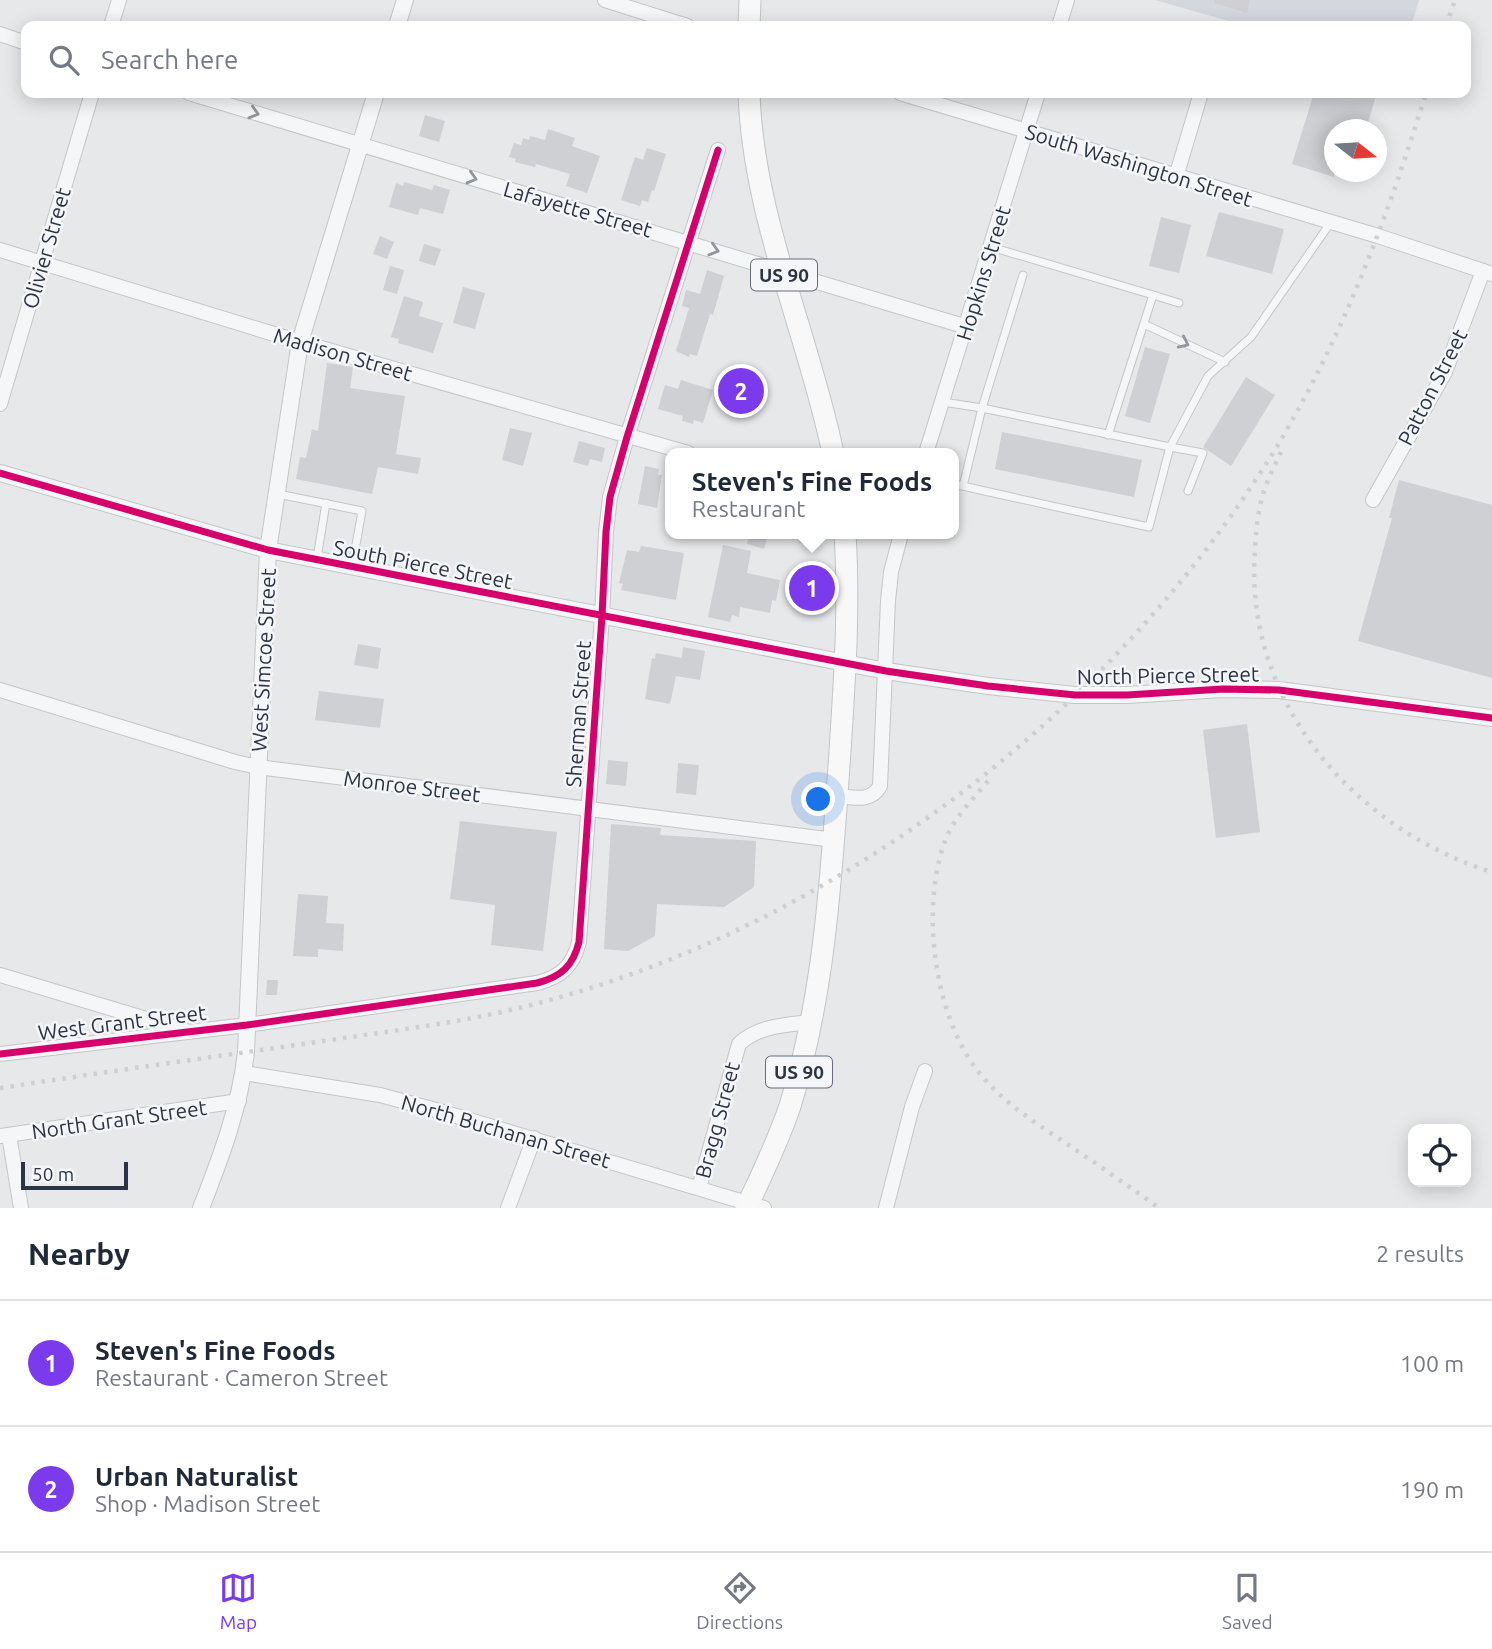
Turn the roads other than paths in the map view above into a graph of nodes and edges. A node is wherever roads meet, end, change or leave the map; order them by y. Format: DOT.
graph roads {
  1 [pos="119,0"];
  2 [pos="405,0"];
  3 [pos="605,0"];
  4 [pos="750,0"];
  5 [pos="1067,0"];
  6 [pos="113,21"];
  7 [pos="399,21"];
  8 [pos="671,21"];
  9 [pos="749,21"];
  10 [pos="1061,21"];
  11 [pos="0,34"];
  12 [pos="21,41"];
  13 [pos="91,98"];
  14 [pos="205,98"];
  15 [pos="374,98"];
  16 [pos="750,98"];
  17 [pos="916,98"];
  18 [pos="1036,98"];
  19 [pos="1200,98"];
  20 [pos="1025,131"];
  21 [pos="360,145"];
  22 [pos="718,150"];
  23 [pos="1176,177"];
  24 [pos="1331,222"];
  25 [pos="689,242"];
  26 [pos="991,247"];
  27 [pos="0,250"];
  28 [pos="43,262"];
  29 [pos="783,271"];
  30 [pos="1488,272"];
  31 [pos="1023,275"];
  32 [pos="1153,295"];
  33 [pos="1179,303"];
  34 [pos="1144,324"];
  35 [pos="967,327"];
  36 [pos="300,342"];
  37 [pos="1224,362"];
  38 [pos="943,402"];
  39 [pos="0,404"];
  40 [pos="982,408"];
  41 [pos="1108,435"];
  42 [pos="627,437"];
  43 [pos="1170,447"];
  44 [pos="669,448"];
  45 [pos="832,448"];
  46 [pos="928,448"];
  47 [pos="0,473"];
  48 [pos="959,485"];
  49 [pos="963,486"];
  50 [pos="1188,491"];
  51 [pos="277,493"];
  52 [pos="1373,500"];
  53 [pos="326,503"];
  54 [pos="845,539"];
  55 [pos="900,539"];
  56 [pos="268,550"];
  57 [pos="317,560"];
  58 [pos="352,567"];
  59 [pos="602,616"];
  60 [pos="846,663"];
  61 [pos="886,671"];
  62 [pos="0,690"];
  63 [pos="1492,718"];
  64 [pos="258,767"];
  65 [pos="836,796"];
  66 [pos="589,808"];
  67 [pos="834,840"];
  68 [pos="0,975"];
  69 [pos="810,1022"];
  70 [pos="247,1025"];
  71 [pos="191,1032"];
  72 [pos="0,1055"];
  73 [pos="925,1072"];
  74 [pos="244,1073"];
  75 [pos="239,1101"];
  76 [pos="4,1136"];
  77 [pos="534,1138"];
  78 [pos="699,1188"];
  79 [pos="753,1207"];
  80 [pos="21,1208"];
  81 [pos="201,1208"];
  82 [pos="508,1208"];
  83 [pos="886,1208"];
  1 -- 6 [label="street"];
  2 -- 7 [label="street"];
  3 -- 8 [label="street"];
  4 -- 9 [label="main road"];
  5 -- 10 [label="street"];
  11 -- 12 [label="street"];
  13 -- 28 [label="street, Olivier Street"];
  14 -- 21 [label="street, Lafayette Street, one-way"];
  15 -- 21 [label="street, West Simcoe Street"];
  16 -- 29 [label="main road, US 90"];
  17 -- 20 [label="street, South Washington Street"];
  18 -- 20 [label="street, Hopkins Street"];
  19 -- 23 [label="street"];
  20 -- 23 [label="street, South Washington Street"];
  20 -- 26 [label="street, Hopkins Street"];
  21 -- 25 [label="street, Lafayette Street, one-way"];
  21 -- 36 [label="street, West Simcoe Street"];
  22 -- 25 [label="street, Sherman Street"];
  23 -- 24 [label="street, South Washington Street"];
  24 -- 30 [label="street, South Washington Street"];
  24 -- 37 [label="lane"];
  25 -- 29 [label="street, Lafayette Street, one-way"];
  25 -- 42 [label="street, Sherman Street"];
  26 -- 32 [label="lane"];
  26 -- 35 [label="street, Hopkins Street"];
  27 -- 28 [label="street, Madison Street"];
  28 -- 36 [label="street, Madison Street"];
  28 -- 39 [label="street, Olivier Street"];
  29 -- 35 [label="street, Lafayette Street"];
  29 -- 45 [label="main road, US 90"];
  30 -- 52 [label="street, Patton Street"];
  31 -- 40 [label="lane"];
  32 -- 33 [label="lane"];
  32 -- 34 [label="lane"];
  34 -- 37 [label="lane, one-way"];
  34 -- 41 [label="lane"];
  35 -- 38 [label="street, Hopkins Street"];
  36 -- 42 [label="street, Madison Street"];
  36 -- 51 [label="street, West Simcoe Street"];
  37 -- 43 [label="lane"];
  38 -- 40 [label="lane"];
  38 -- 46 [label="street, Hopkins Street"];
  40 -- 41 [label="lane"];
  40 -- 49 [label="lane"];
  41 -- 43 [label="lane"];
  42 -- 44 [label="street, Madison Street"];
  42 -- 59 [label="street, Sherman Street"];
  43 -- 49 [label="lane"];
  43 -- 50 [label="lane"];
  47 -- 56 [label="street, South Pierce Street"];
  48 -- 49 [label="lane"];
  51 -- 53 [label="lane"];
  51 -- 56 [label="street, West Simcoe Street"];
  53 -- 57 [label="lane"];
  53 -- 58 [label="lane"];
  54 -- 60 [label="main road, US 90"];
  55 -- 61 [label="street"];
  56 -- 57 [label="street, South Pierce Street"];
  56 -- 64 [label="street, West Simcoe Street"];
  57 -- 58 [label="street, South Pierce Street"];
  58 -- 59 [label="street, South Pierce Street"];
  59 -- 60 [label="street, South Pierce Street"];
  59 -- 66 [label="street, Sherman Street"];
  60 -- 61 [label="street, North Pierce Street"];
  60 -- 65 [label="main road, US 90"];
  61 -- 63 [label="street, North Pierce Street"];
  61 -- 65 [label="street"];
  62 -- 64 [label="street, Monroe Street"];
  64 -- 66 [label="street, Monroe Street"];
  64 -- 70 [label="street, West Simcoe Street"];
  65 -- 67 [label="main road, US 90"];
  66 -- 67 [label="street, Monroe Street"];
  66 -- 70 [label="street, Sherman Street"];
  67 -- 69 [label="main road, US 90"];
  68 -- 71 [label="street"];
  69 -- 78 [label="street, Bragg Street"];
  69 -- 79 [label="main road, US 90"];
  70 -- 71 [label="street, West Grant Street"];
  70 -- 74 [label="street, West Simcoe Street"];
  71 -- 72 [label="street, West Grant Street"];
  73 -- 83 [label="street"];
  74 -- 75 [label="street, West Simcoe Street"];
  74 -- 77 [label="street, North Buchanan Street"];
  75 -- 76 [label="street, North Grant Street"];
  75 -- 81 [label="street, West Simcoe Street"];
  76 -- 80 [label="street"];
  77 -- 78 [label="street, North Buchanan Street"];
  77 -- 82 [label="street"];
  78 -- 79 [label="street, North Buchanan Street"];
}
